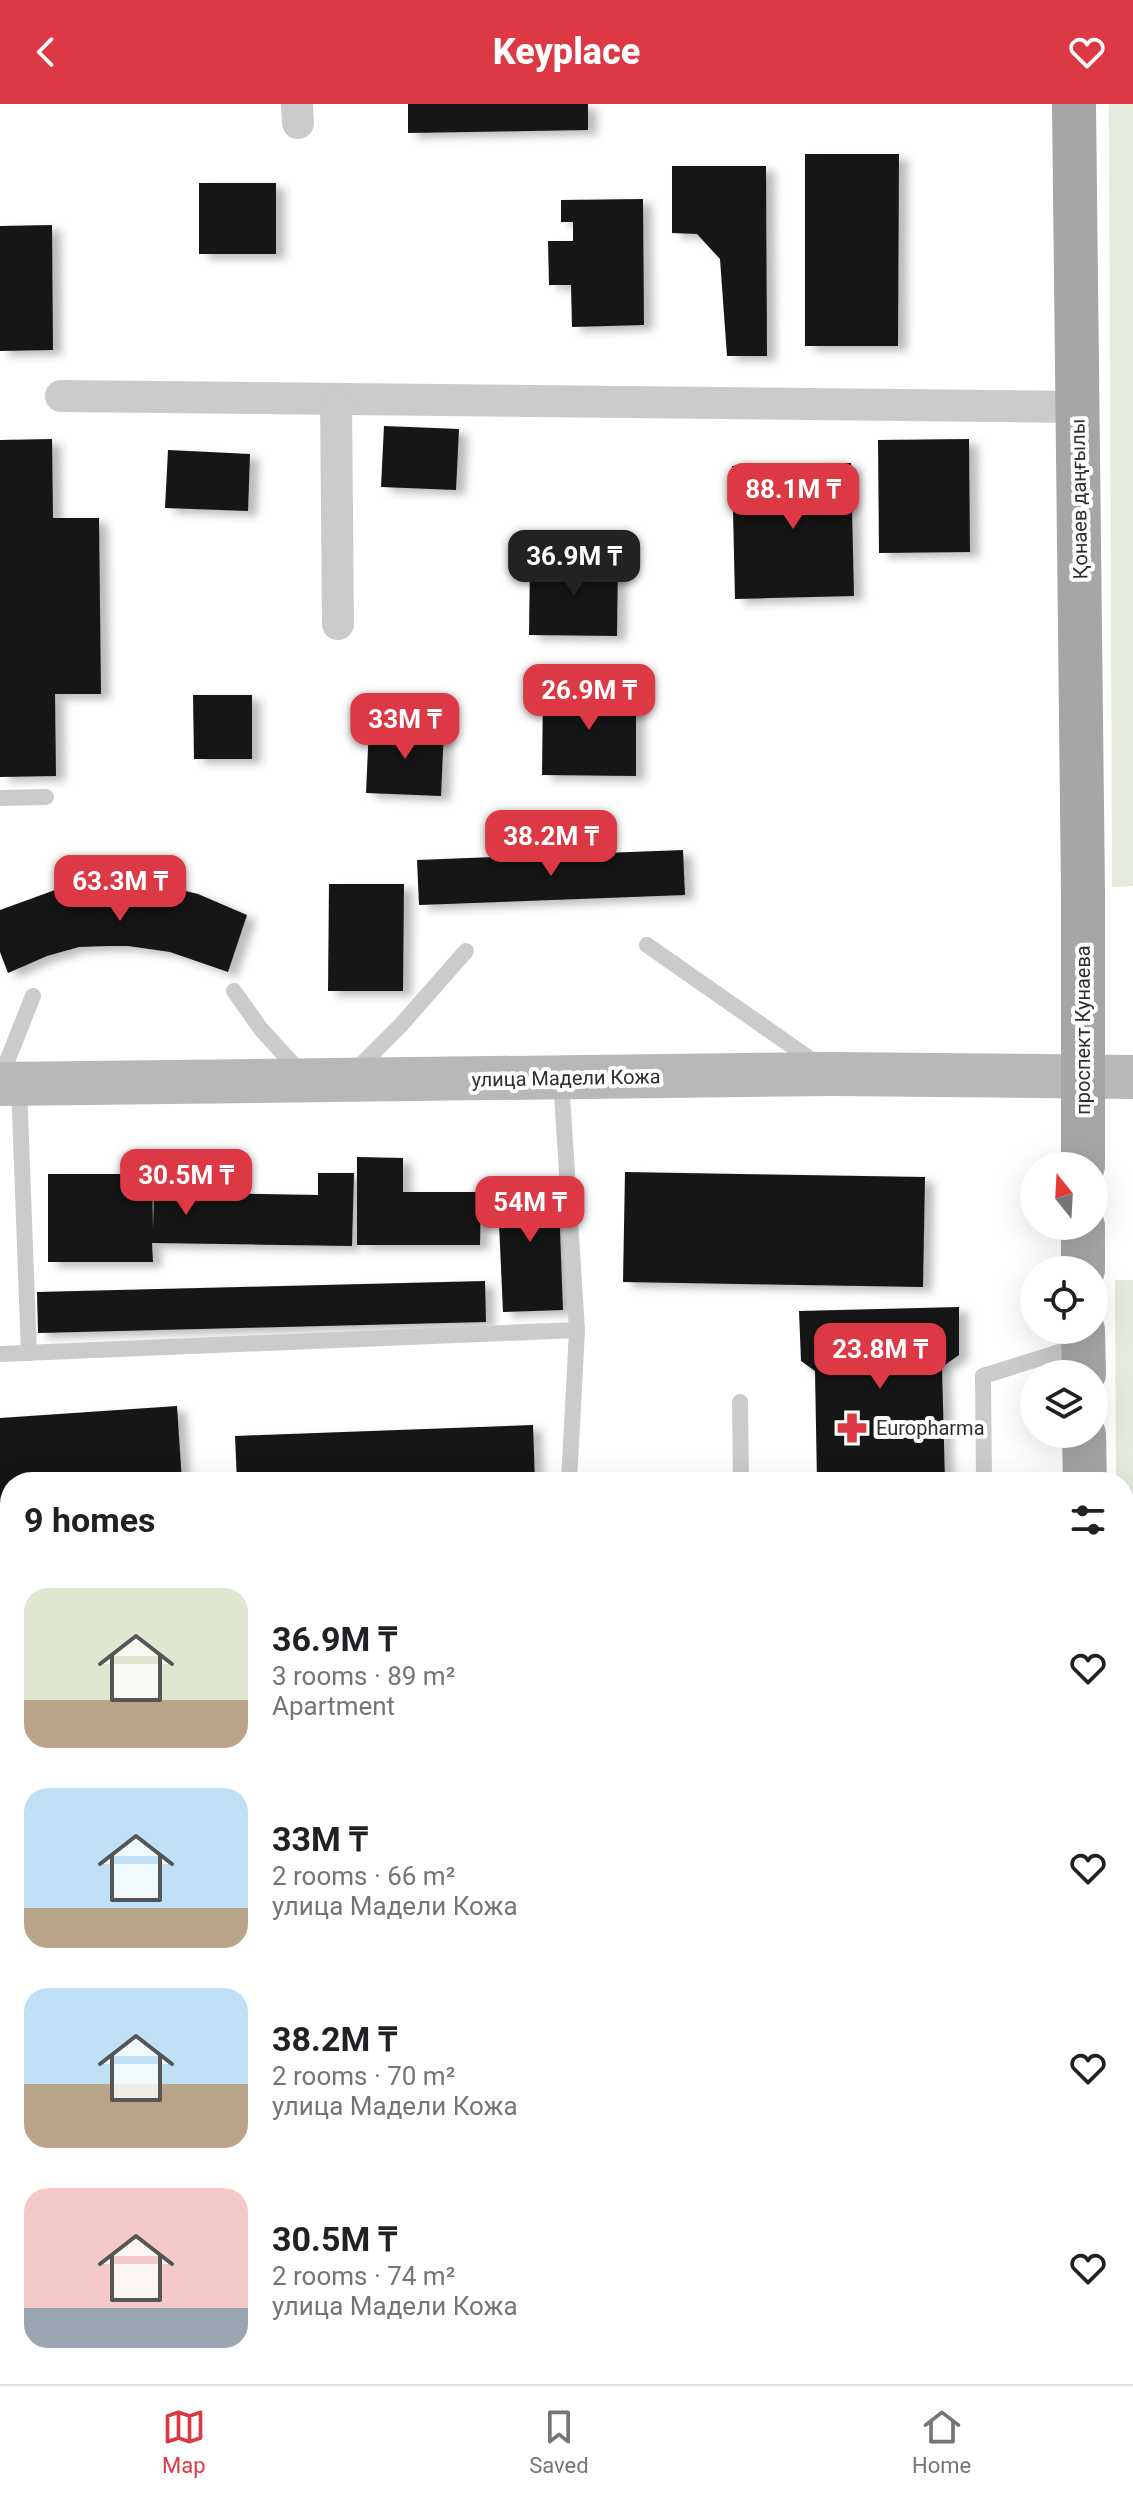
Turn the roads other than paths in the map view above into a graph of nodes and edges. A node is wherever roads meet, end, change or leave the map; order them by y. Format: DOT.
graph roads {
  1 [pos="1074,104"];
  2 [pos="61,396"];
  3 [pos="336,399"];
  4 [pos="1077,407"];
  5 [pos="338,624"];
  6 [pos="46,797"];
  7 [pos="0,798"];
  8 [pos="1083,894"];
  9 [pos="647,945"];
  10 [pos="466,951"];
  11 [pos="234,991"];
  12 [pos="33,996"];
  13 [pos="832,1074"];
  14 [pos="1133,1077"];
  15 [pos="561,1078"];
  16 [pos="327,1080"];
  17 [pos="6,1083"];
  18 [pos="1083,1152"];
  19 [pos="577,1330"];
  20 [pos="1083,1349"];
  21 [pos="29,1353"];
  22 [pos="0,1354"];
  23 [pos="740,1402"];
  24 [pos="1084,1448"];
  25 [pos="570,1472"];
  26 [pos="741,1472"];
  27 [pos="984,1472"];
  28 [pos="1085,1472"];
  1 -- 4 [label="main road, Қонаев даңғылы"];
  2 -- 3 [label="street"];
  3 -- 4 [label="street"];
  3 -- 5 [label="street"];
  4 -- 8 [label="main road, Қонаев даңғылы"];
  6 -- 7 [label="lane"];
  8 -- 18 [label="main road, проспект Кунаева, bridge"];
  9 -- 13 [label="lane"];
  10 -- 16 [label="lane"];
  11 -- 16 [label="lane"];
  12 -- 17 [label="lane"];
  13 -- 14 [label="main road, улица Мадели Кожа"];
  13 -- 15 [label="main road, улица Мадели Кожа"];
  15 -- 16 [label="main road, улица Мадели Кожа"];
  15 -- 19 [label="lane"];
  16 -- 17 [label="main road, улица Мадели Кожа"];
  17 -- 21 [label="lane"];
  19 -- 21 [label="lane"];
  19 -- 25 [label="lane"];
  20 -- 27 [label="lane"];
  21 -- 22 [label="lane"];
  23 -- 26 [label="lane"];
  24 -- 28 [label="main road"];
}
